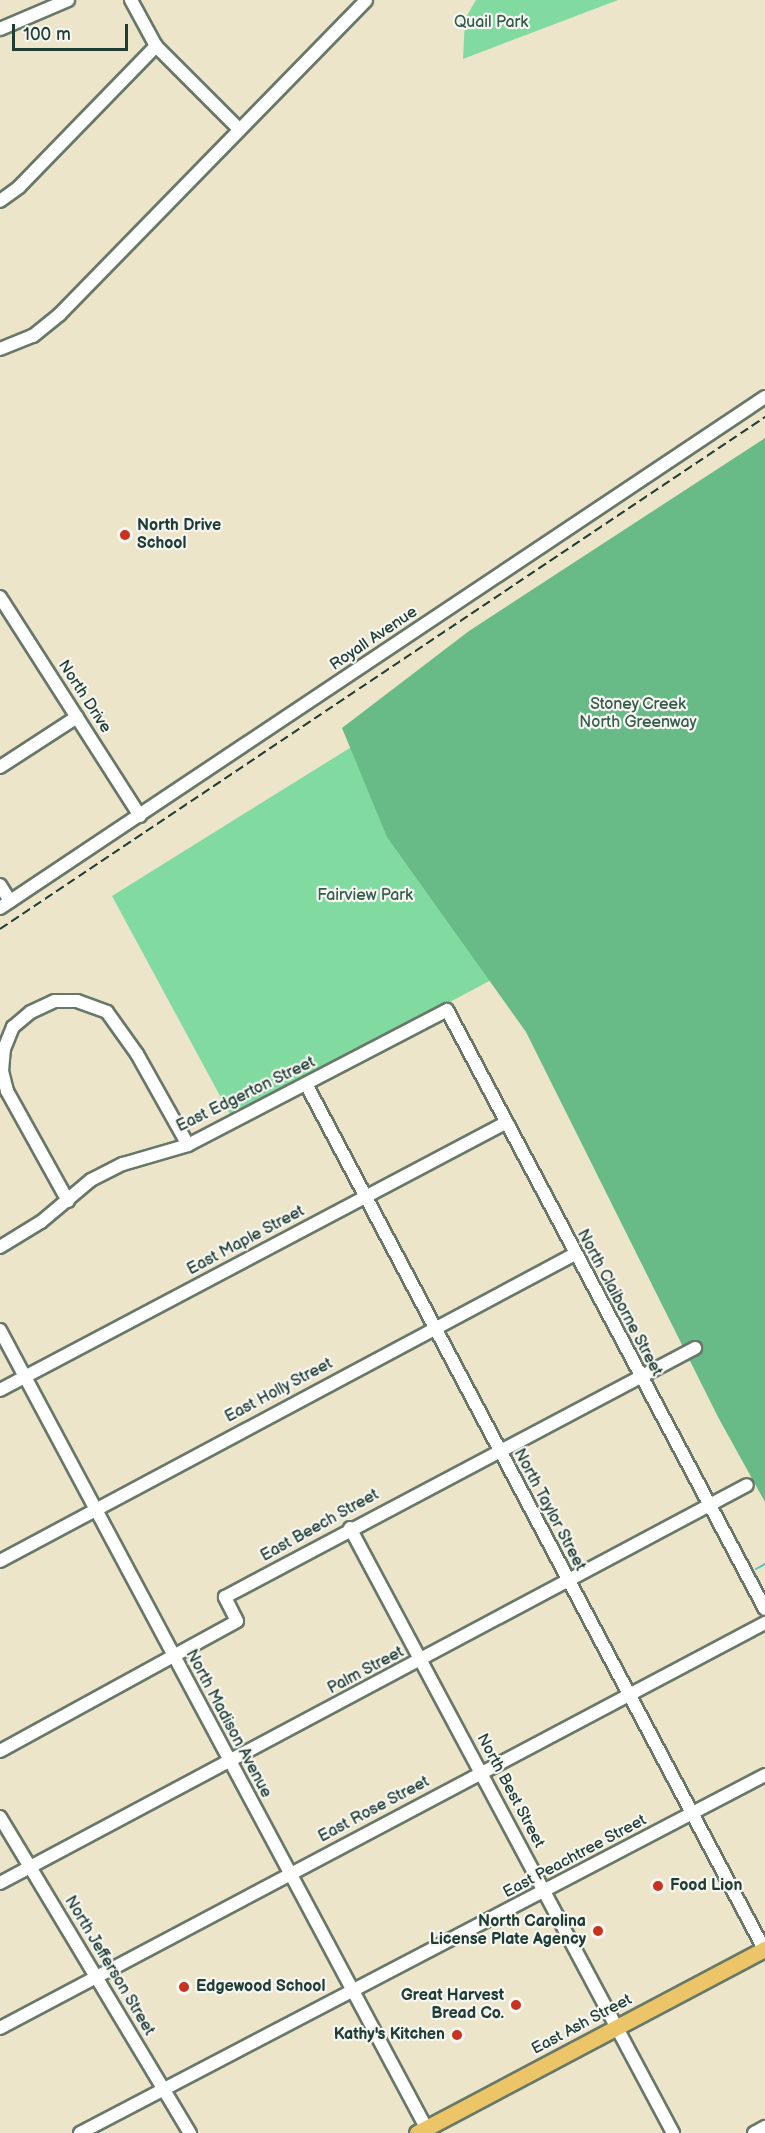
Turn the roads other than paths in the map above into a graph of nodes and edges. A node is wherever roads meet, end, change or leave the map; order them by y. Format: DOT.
graph roads {
  1 [pos="68,0"];
  2 [pos="131,0"];
  3 [pos="366,0"];
  4 [pos="0,29"];
  5 [pos="156,46"];
  6 [pos="238,129"];
  7 [pos="0,201"];
  8 [pos="0,349"];
  9 [pos="765,397"];
  10 [pos="0,597"];
  11 [pos="5,615"];
  12 [pos="77,717"];
  13 [pos="0,767"];
  14 [pos="141,816"];
  15 [pos="0,885"];
  16 [pos="5,905"];
  17 [pos="447,1011"];
  18 [pos="306,1084"];
  19 [pos="507,1122"];
  20 [pos="188,1144"];
  21 [pos="363,1198"];
  22 [pos="68,1201"];
  23 [pos="0,1247"];
  24 [pos="575,1254"];
  25 [pos="432,1328"];
  26 [pos="0,1330"];
  27 [pos="695,1348"];
  28 [pos="639,1375"];
  29 [pos="24,1376"];
  30 [pos="0,1389"];
  31 [pos="499,1449"];
  32 [pos="747,1485"];
  33 [pos="710,1507"];
  34 [pos="93,1510"];
  35 [pos="350,1528"];
  36 [pos="0,1561"];
  37 [pos="568,1583"];
  38 [pos="765,1609"];
  39 [pos="765,1623"];
  40 [pos="175,1659"];
  41 [pos="421,1661"];
  42 [pos="628,1695"];
  43 [pos="0,1751"];
  44 [pos="230,1763"];
  45 [pos="482,1772"];
  46 [pos="765,1775"];
  47 [pos="693,1813"];
  48 [pos="0,1817"];
  49 [pos="30,1867"];
  50 [pos="290,1873"];
  51 [pos="0,1883"];
  52 [pos="544,1891"];
  53 [pos="765,1950"];
  54 [pos="94,1977"];
  55 [pos="353,1994"];
  56 [pos="618,2026"];
  57 [pos="0,2028"];
  58 [pos="165,2090"];
  59 [pos="765,2127"];
  60 [pos="424,2132"];
  61 [pos="80,2133"];
  62 [pos="190,2133"];
  63 [pos="673,2133"];
  64 [pos="754,2133"];
  1 -- 4 [label="street"];
  2 -- 5 [label="street"];
  3 -- 6 [label="street"];
  5 -- 6 [label="street"];
  5 -- 7 [label="street"];
  6 -- 8 [label="street"];
  9 -- 14 [label="street, Royall Avenue"];
  10 -- 11 [label="street, North Drive"];
  11 -- 12 [label="street, North Drive"];
  12 -- 13 [label="street"];
  12 -- 14 [label="street, North Drive"];
  14 -- 16 [label="street, Royall Avenue"];
  15 -- 16 [label="street"];
  17 -- 18 [label="street, East Edgerton Street"];
  17 -- 19 [label="street, North Claiborne Street"];
  18 -- 20 [label="street, East Edgerton Street"];
  18 -- 21 [label="street, North Taylor Street"];
  19 -- 21 [label="street, East Maple Street"];
  19 -- 24 [label="street, North Claiborne Street"];
  20 -- 22 [label="street, East Edgerton Street"];
  20 -- 22 [label="street"];
  21 -- 25 [label="street, North Taylor Street"];
  21 -- 29 [label="street, East Maple Street"];
  22 -- 23 [label="street, East Edgerton Street"];
  24 -- 25 [label="street, East Holly Street"];
  24 -- 28 [label="street, North Claiborne Street"];
  25 -- 31 [label="street, North Taylor Street"];
  25 -- 34 [label="street, East Holly Street"];
  26 -- 29 [label="street, North Madison Avenue"];
  27 -- 28 [label="street, East Beech Street"];
  28 -- 31 [label="street, East Beech Street"];
  28 -- 33 [label="street, North Claiborne Street"];
  29 -- 30 [label="street, East Maple Street"];
  29 -- 34 [label="street, North Madison Avenue"];
  31 -- 35 [label="street, East Beech Street"];
  31 -- 37 [label="street, North Taylor Street"];
  32 -- 33 [label="street, Palm Street"];
  33 -- 37 [label="street, Palm Street"];
  33 -- 38 [label="street, North Claiborne Street"];
  34 -- 36 [label="street, East Holly Street"];
  34 -- 40 [label="street, North Madison Avenue"];
  35 -- 40 [label="street, East Beech Street"];
  35 -- 41 [label="street, North Best Street"];
  37 -- 41 [label="street, Palm Street"];
  37 -- 42 [label="street, North Taylor Street"];
  39 -- 42 [label="street, East Rose Street"];
  40 -- 43 [label="street, East Beech Street"];
  40 -- 44 [label="street, North Madison Avenue"];
  41 -- 44 [label="street, Palm Street"];
  41 -- 45 [label="street, North Best Street"];
  42 -- 45 [label="street, East Rose Street"];
  42 -- 47 [label="street, North Taylor Street"];
  44 -- 49 [label="street, Palm Street"];
  44 -- 50 [label="street, North Madison Avenue"];
  45 -- 50 [label="street, East Rose Street"];
  45 -- 52 [label="street, North Best Street"];
  46 -- 47 [label="street, East Peachtree Street"];
  47 -- 52 [label="street, East Peachtree Street"];
  47 -- 53 [label="street, North Taylor Street"];
  48 -- 49 [label="street, North Jefferson Street"];
  49 -- 51 [label="street, Palm Street"];
  49 -- 54 [label="street, North Jefferson Street"];
  50 -- 54 [label="street, East Rose Street"];
  50 -- 55 [label="street, North Madison Avenue"];
  52 -- 55 [label="street, East Peachtree Street"];
  52 -- 56 [label="street, North Best Street"];
  53 -- 56 [label="main road, East Ash Street"];
  54 -- 57 [label="street, East Rose Street"];
  54 -- 58 [label="street, North Jefferson Street"];
  55 -- 58 [label="street, East Peachtree Street"];
  55 -- 60 [label="street, North Madison Avenue"];
  56 -- 60 [label="main road, East Ash Street"];
  56 -- 63 [label="street, North Best Street"];
  58 -- 61 [label="street, East Peachtree Street"];
  58 -- 62 [label="street, North Jefferson Street"];
  59 -- 64 [label="street"];
}
